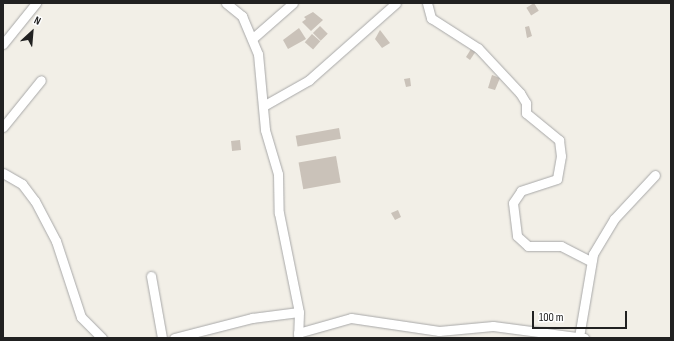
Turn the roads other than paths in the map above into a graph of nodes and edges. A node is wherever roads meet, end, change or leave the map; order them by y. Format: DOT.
graph roads {
  1 [pos="36,3"];
  2 [pos="226,3"];
  3 [pos="293,3"];
  4 [pos="396,3"];
  5 [pos="427,3"];
  6 [pos="253,38"];
  7 [pos="3,44"];
  8 [pos="41,80"];
  9 [pos="264,105"];
  10 [pos="3,127"];
  11 [pos="3,172"];
  12 [pos="655,175"];
  13 [pos="591,261"];
  14 [pos="152,276"];
  15 [pos="299,312"];
  16 [pos="480,334"];
  17 [pos="298,336"];
  18 [pos="581,337"];
  19 [pos="102,338"];
  20 [pos="162,338"];
  21 [pos="174,338"];
  1 -- 7 [label="street"];
  2 -- 6 [label="street"];
  3 -- 6 [label="street"];
  4 -- 9 [label="street"];
  5 -- 13 [label="street"];
  6 -- 9 [label="street"];
  8 -- 10 [label="street"];
  9 -- 15 [label="street"];
  11 -- 19 [label="street"];
  12 -- 13 [label="street"];
  13 -- 18 [label="street"];
  14 -- 20 [label="street"];
  15 -- 17 [label="street"];
  15 -- 21 [label="street"];
  16 -- 17 [label="street"];
  16 -- 18 [label="street"];
}
